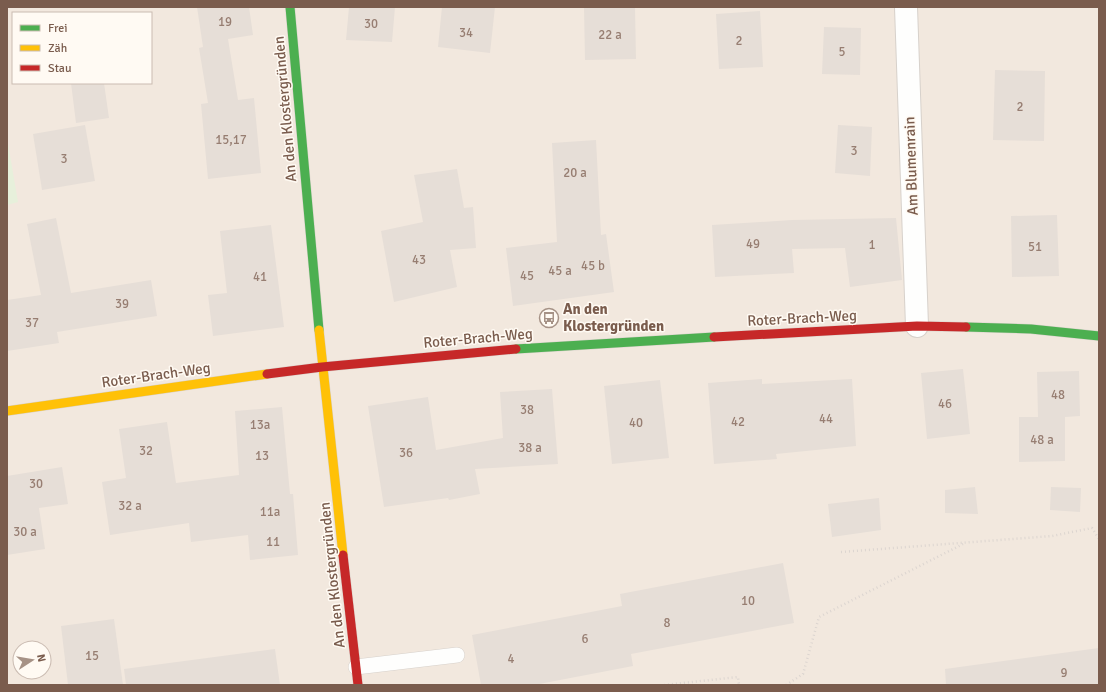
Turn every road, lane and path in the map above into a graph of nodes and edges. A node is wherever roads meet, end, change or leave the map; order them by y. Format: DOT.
graph roads {
  1 [pos="290,7"];
  2 [pos="906,7"];
  3 [pos="917,326"];
  4 [pos="1099,336"];
  5 [pos="322,367"];
  6 [pos="7,411"];
  7 [pos="1099,538"];
  8 [pos="964,544"];
  9 [pos="841,552"];
  10 [pos="457,655"];
  11 [pos="356,667"];
  12 [pos="358,685"];
  13 [pos="664,685"];
  14 [pos="739,685"];
  15 [pos="786,685"];
  1 -- 5 [label="street, An den Klostergründen"];
  2 -- 3 [label="street, Am Blumenrain"];
  3 -- 4 [label="street, Roter-Brach-Weg"];
  3 -- 5 [label="street, Roter-Brach-Weg"];
  5 -- 6 [label="street, Roter-Brach-Weg"];
  5 -- 11 [label="street, An den Klostergründen"];
  7 -- 8 [label="path"];
  8 -- 9 [label="path"];
  8 -- 15 [label="path"];
  10 -- 11 [label="lane"];
  11 -- 12 [label="street, An den Klostergründen"];
  13 -- 14 [label="path"];
}
